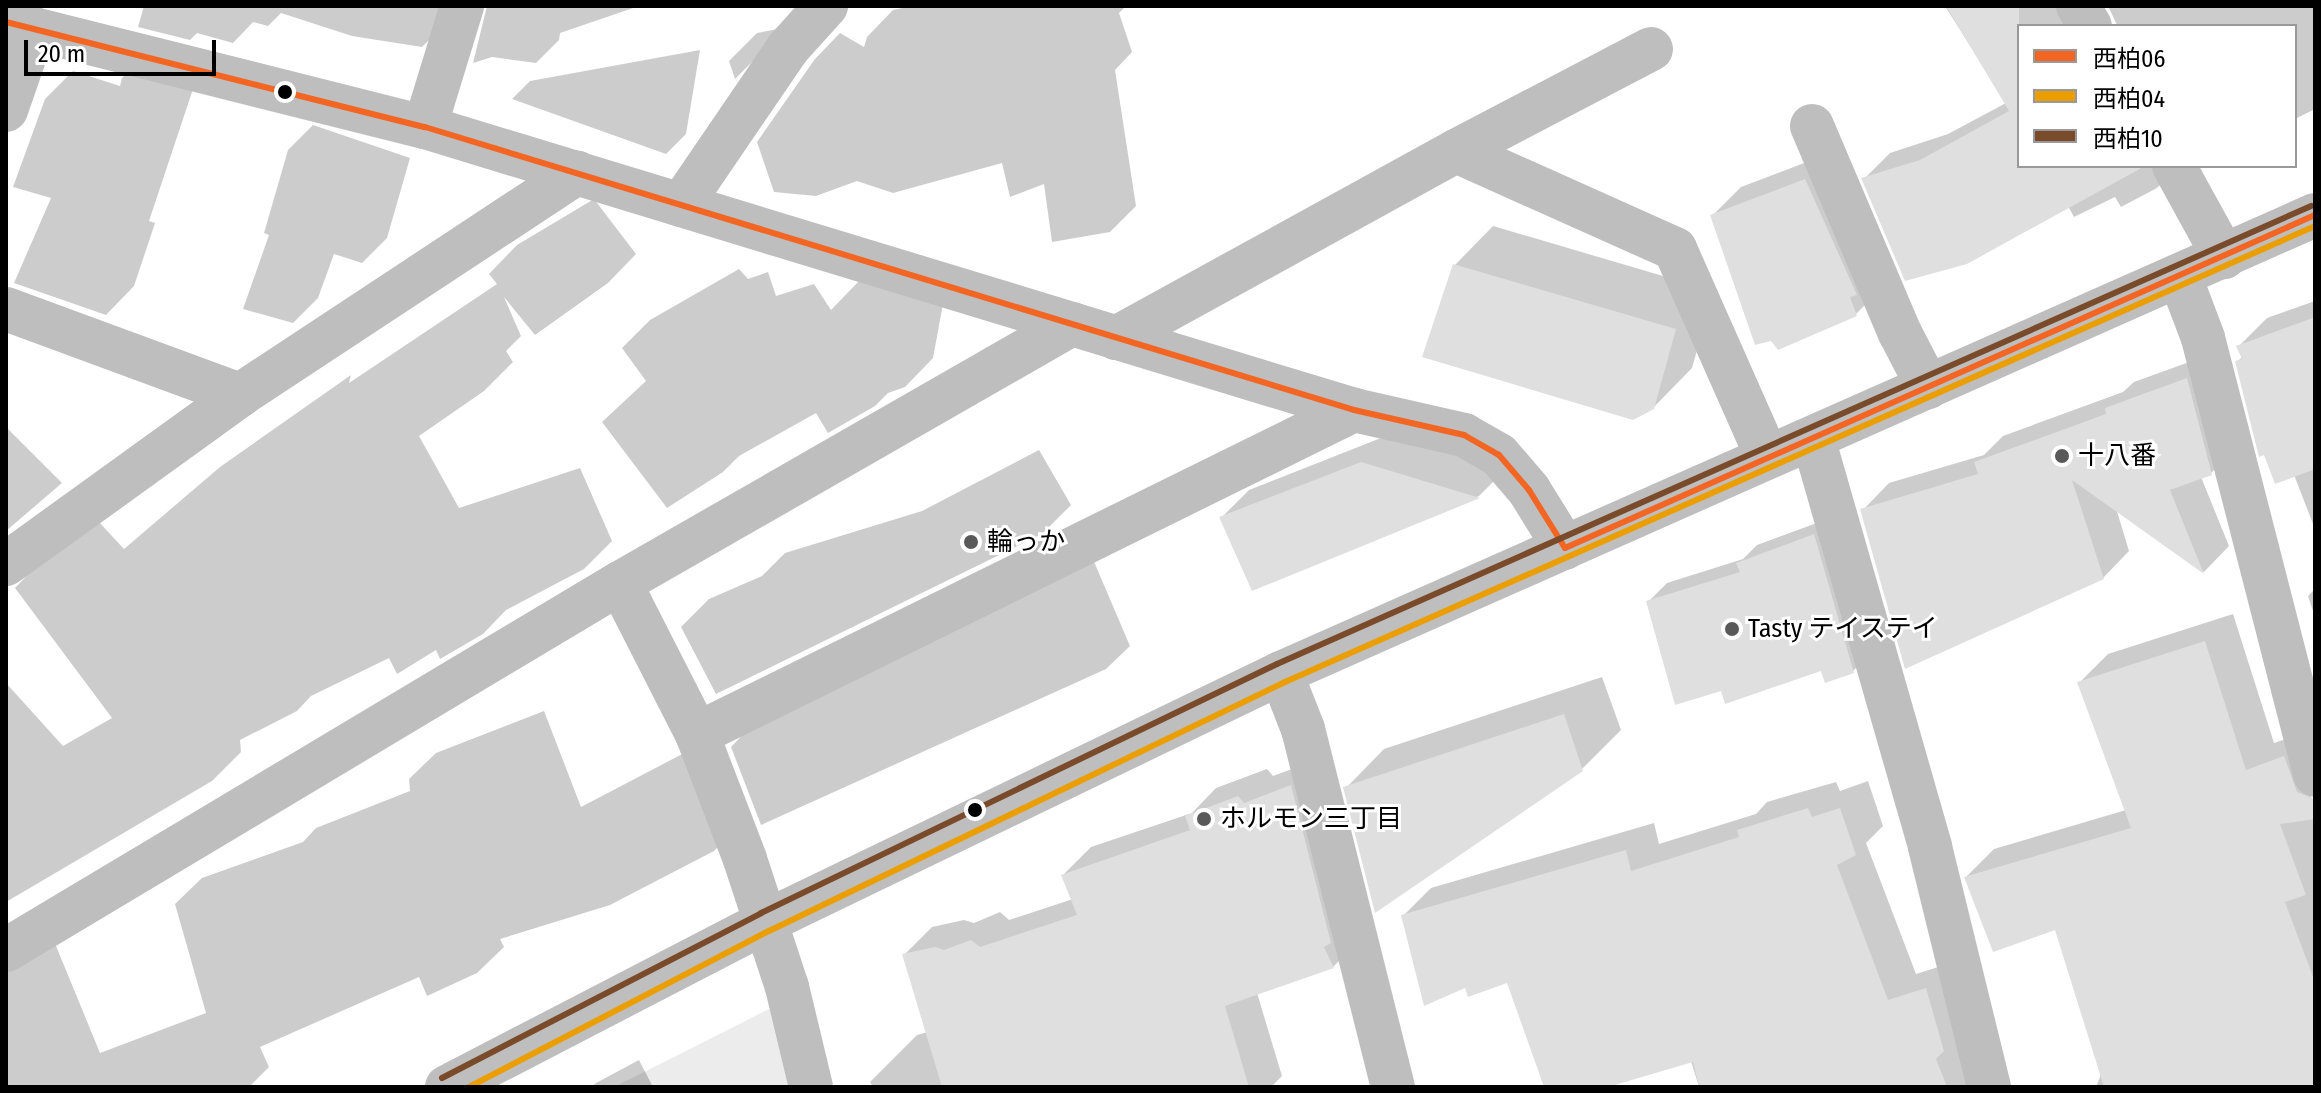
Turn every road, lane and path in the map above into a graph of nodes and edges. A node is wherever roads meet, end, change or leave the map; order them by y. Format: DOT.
graph roads {
  1 [pos="462,6"];
  2 [pos="826,6"];
  3 [pos="2078,6"];
  4 [pos="2089,24"];
  5 [pos="20,26"];
  6 [pos="1651,49"];
  7 [pos="6,110"];
  8 [pos="1812,126"];
  9 [pos="425,127"];
  10 [pos="1456,151"];
  11 [pos="2175,168"];
  12 [pos="577,173"];
  13 [pos="681,205"];
  14 [pos="2315,215"];
  15 [pos="2224,257"];
  16 [pos="2180,277"];
  17 [pos="6,309"];
  18 [pos="1072,324"];
  19 [pos="1116,338"];
  20 [pos="1928,387"];
  21 [pos="240,395"];
  22 [pos="1354,410"];
  23 [pos="1813,438"];
  24 [pos="1767,457"];
  25 [pos="1565,548"];
  26 [pos="6,564"];
  27 [pos="620,583"];
  28 [pos="1281,673"];
  29 [pos="697,734"];
  30 [pos="2315,775"];
  31 [pos="765,922"];
  32 [pos="6,950"];
  33 [pos="447,1087"];
  34 [pos="811,1087"];
  35 [pos="1393,1087"];
  36 [pos="1989,1087"];
  1 -- 9 [label="street"];
  2 -- 13 [label="street"];
  3 -- 4 [label="street"];
  5 -- 7 [label="street"];
  5 -- 9 [label="street"];
  6 -- 10 [label="street"];
  8 -- 20 [label="street"];
  9 -- 12 [label="street"];
  10 -- 19 [label="street"];
  10 -- 24 [label="street"];
  11 -- 15 [label="street"];
  12 -- 13 [label="street"];
  12 -- 21 [label="street"];
  13 -- 18 [label="street"];
  14 -- 15 [label="street"];
  15 -- 16 [label="street"];
  16 -- 20 [label="street"];
  16 -- 30 [label="street"];
  17 -- 21 [label="street"];
  18 -- 19 [label="street"];
  18 -- 27 [label="street"];
  19 -- 22 [label="street"];
  20 -- 23 [label="street"];
  21 -- 26 [label="street"];
  22 -- 25 [label="street"];
  22 -- 29 [label="street"];
  23 -- 24 [label="street"];
  23 -- 36 [label="street"];
  24 -- 25 [label="street"];
  25 -- 28 [label="street"];
  27 -- 29 [label="street"];
  27 -- 32 [label="street"];
  28 -- 31 [label="street"];
  28 -- 35 [label="street"];
  29 -- 31 [label="street"];
  31 -- 33 [label="street"];
  31 -- 34 [label="street"];
}
